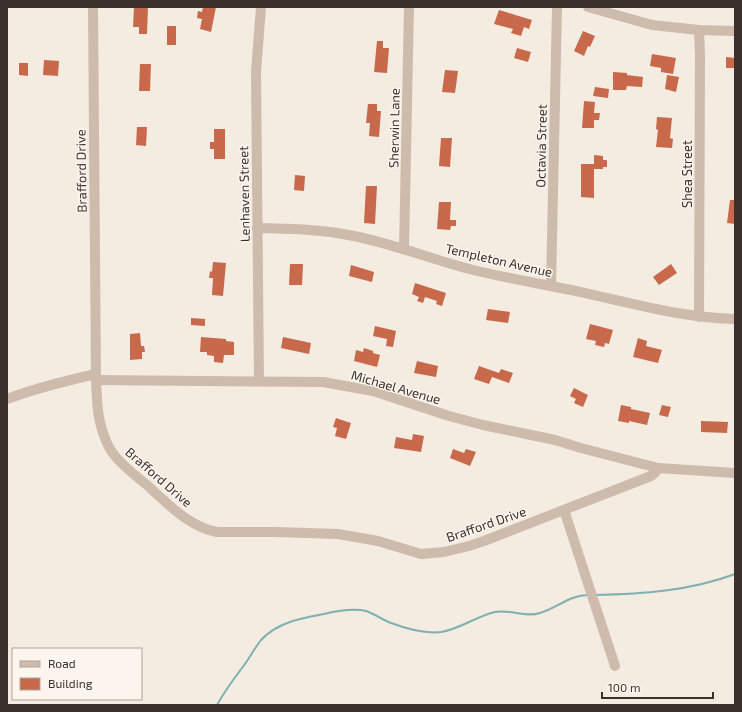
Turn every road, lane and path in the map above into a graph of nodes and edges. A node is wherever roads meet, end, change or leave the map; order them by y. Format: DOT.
graph roads {
  1 [pos="93,7"];
  2 [pos="261,7"];
  3 [pos="409,7"];
  4 [pos="557,7"];
  5 [pos="588,7"];
  6 [pos="699,30"];
  7 [pos="735,31"];
  8 [pos="257,228"];
  9 [pos="404,249"];
  10 [pos="552,286"];
  11 [pos="699,317"];
  12 [pos="735,319"];
  13 [pos="96,377"];
  14 [pos="259,381"];
  15 [pos="7,400"];
  16 [pos="658,468"];
  17 [pos="735,473"];
  18 [pos="564,510"];
  19 [pos="615,666"];
  1 -- 13 [label="street, Brafford Drive"];
  2 -- 8 [label="street, Lenhaven Street"];
  3 -- 9 [label="street, Sherwin Lane"];
  4 -- 10 [label="street, Octavia Street"];
  5 -- 6 [label="street"];
  6 -- 7 [label="street"];
  6 -- 11 [label="street, Shea Street"];
  8 -- 9 [label="street, Templeton Avenue"];
  8 -- 14 [label="street, Lenhaven Street"];
  9 -- 10 [label="street, Templeton Avenue"];
  10 -- 11 [label="street, Templeton Avenue"];
  11 -- 12 [label="street, Templeton Avenue"];
  13 -- 14 [label="street, Michael Avenue"];
  13 -- 15 [label="street, Michael Avenue"];
  13 -- 18 [label="street, Brafford Drive"];
  14 -- 16 [label="street, Michael Avenue"];
  16 -- 17 [label="street"];
  16 -- 18 [label="street, Brafford Drive"];
  18 -- 19 [label="street"];
}
